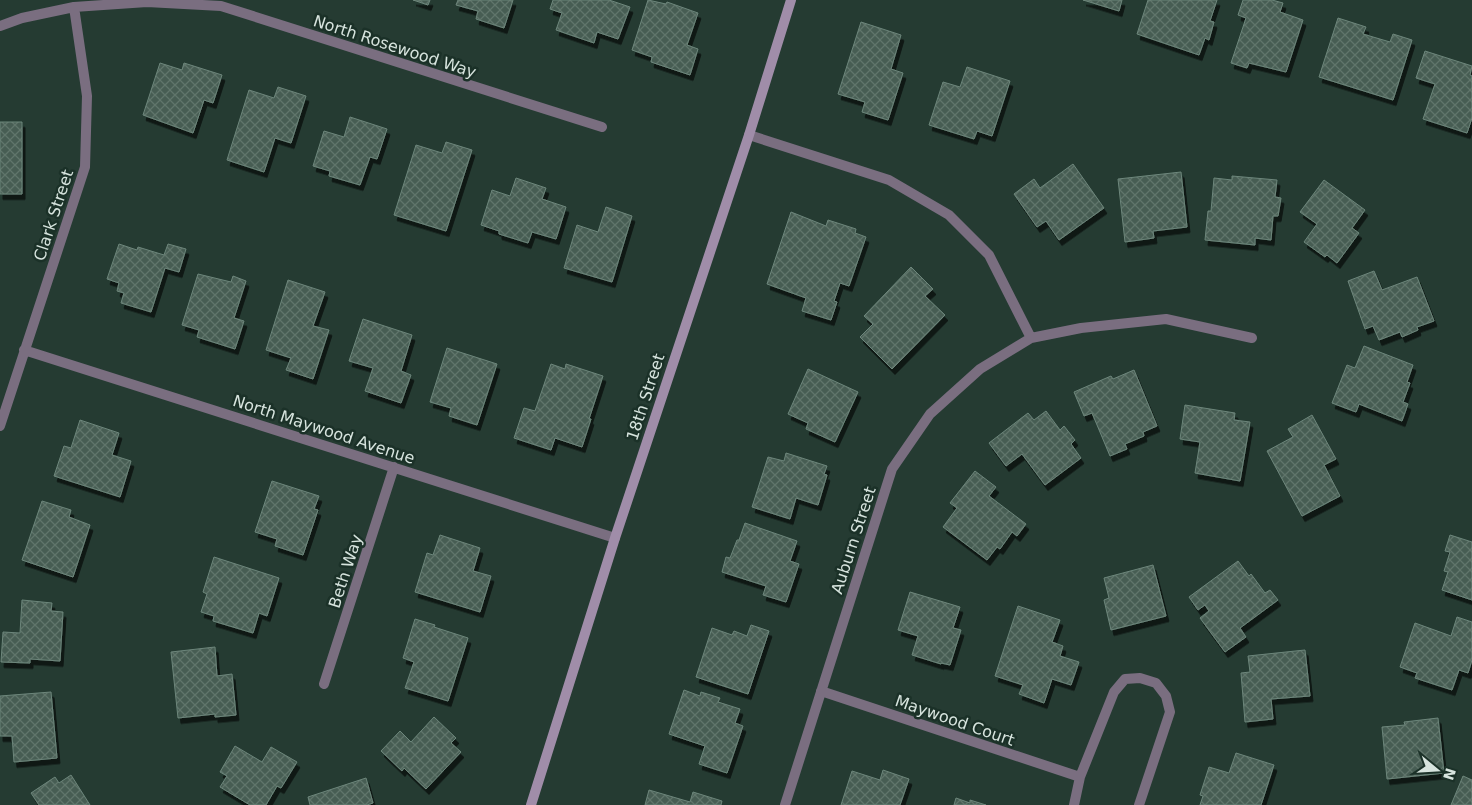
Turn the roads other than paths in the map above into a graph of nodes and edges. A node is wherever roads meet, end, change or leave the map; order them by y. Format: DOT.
graph roads {
  1 [pos="791,0"];
  2 [pos="74,7"];
  3 [pos="0,26"];
  4 [pos="602,127"];
  5 [pos="748,135"];
  6 [pos="1032,338"];
  7 [pos="1252,338"];
  8 [pos="24,350"];
  9 [pos="0,426"];
  10 [pos="394,467"];
  11 [pos="615,538"];
  12 [pos="324,684"];
  13 [pos="821,691"];
  14 [pos="1080,777"];
  15 [pos="531,805"];
  16 [pos="785,805"];
  17 [pos="1074,805"];
  18 [pos="1139,805"];
  1 -- 5 [label="main road, 18th Street"];
  2 -- 3 [label="street, North Rosewood Way"];
  2 -- 4 [label="street, North Rosewood Way"];
  2 -- 8 [label="street, Clark Street"];
  5 -- 6 [label="street"];
  5 -- 11 [label="main road, 18th Street"];
  6 -- 7 [label="street"];
  6 -- 13 [label="street, Auburn Street"];
  8 -- 9 [label="street, Clark Street"];
  8 -- 10 [label="street, North Maywood Avenue"];
  10 -- 11 [label="street, North Maywood Avenue"];
  10 -- 12 [label="street, Beth Way"];
  11 -- 15 [label="main road, 18th Street"];
  13 -- 14 [label="street, Maywood Court"];
  13 -- 16 [label="street, Auburn Street"];
  14 -- 17 [label="street"];
  14 -- 18 [label="street"];
}
